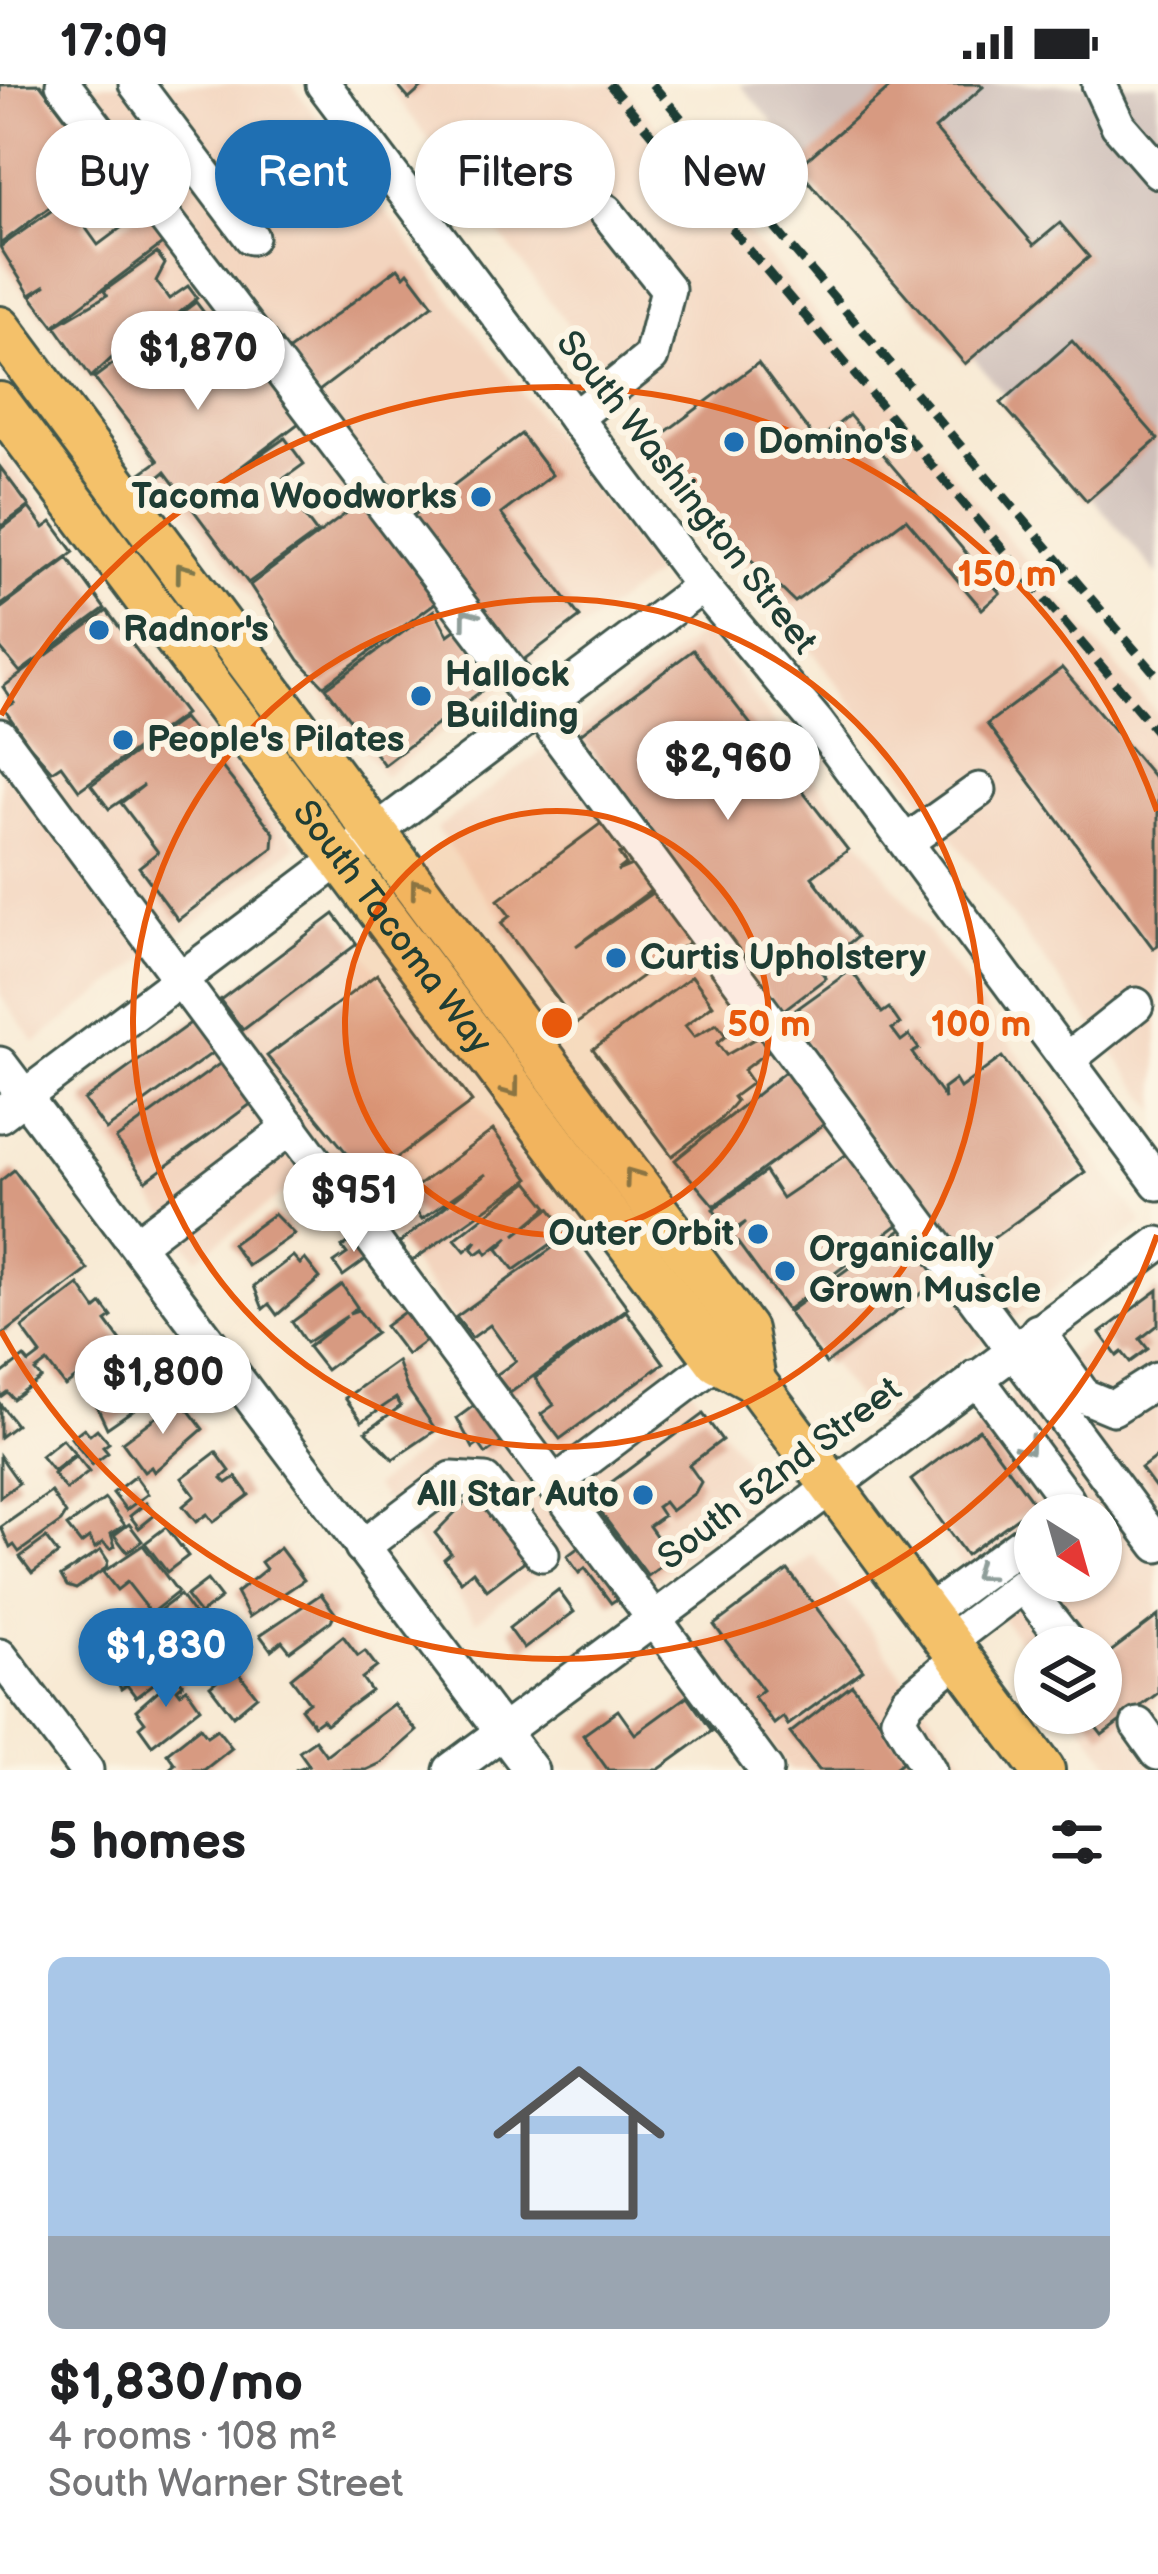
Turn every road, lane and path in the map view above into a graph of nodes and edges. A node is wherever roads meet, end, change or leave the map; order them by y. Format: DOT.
graph roads {
  1 [pos="63,84"];
  2 [pos="323,84"];
  3 [pos="1099,84"];
  4 [pos="144,90"];
  5 [pos="1158,171"];
  6 [pos="615,223"];
  7 [pos="250,236"];
  8 [pos="0,328"];
  9 [pos="0,404"];
  10 [pos="575,418"];
  11 [pos="702,586"];
  12 [pos="539,710"];
  13 [pos="0,736"];
  14 [pos="980,790"];
  15 [pos="378,833"];
  16 [pos="906,842"];
  17 [pos="340,861"];
  18 [pos="183,979"];
  19 [pos="1136,1005"];
  20 [pos="1067,1060"];
  21 [pos="0,1064"];
  22 [pos="12,1106"];
  23 [pos="291,1127"];
  24 [pos="1158,1183"];
  25 [pos="137,1244"];
  26 [pos="1158,1244"];
  27 [pos="1026,1340"];
  28 [pos="735,1371"];
  29 [pos="976,1377"];
  30 [pos="1157,1380"];
  31 [pos="830,1484"];
  32 [pos="553,1485"];
  33 [pos="1063,1494"];
  34 [pos="1158,1545"];
  35 [pos="362,1547"];
  36 [pos="542,1554"];
  37 [pos="1014,1558"];
  38 [pos="652,1619"];
  39 [pos="1054,1626"];
  40 [pos="945,1637"];
  41 [pos="0,1656"];
  42 [pos="502,1732"];
  43 [pos="86,1770"];
  44 [pos="451,1770"];
  45 [pos="531,1770"];
  46 [pos="766,1770"];
  47 [pos="929,1770"];
  48 [pos="1043,1770"];
  12 -- 1 [label="street, one-way"];
  2 -- 10 [label="street, South Washington Street"];
  3 -- 5 [label="street"];
  4 -- 7 [label="street"];
  6 -- 10 [label="street"];
  15 -- 8 [label="main road, South Tacoma Way, one-way"];
  9 -- 17 [label="main road, South Tacoma Way"];
  10 -- 11 [label="street, South Washington Street"];
  11 -- 12 [label="street"];
  11 -- 16 [label="street, South Washington Street"];
  12 -- 15 [label="street"];
  12 -- 27 [label="street"];
  13 -- 18 [label="street"];
  14 -- 16 [label="street"];
  15 -- 17 [label="street"];
  28 -- 15 [label="main road, South Tacoma Way, one-way"];
  16 -- 20 [label="street, South Washington Street"];
  17 -- 18 [label="street"];
  17 -- 28 [label="main road, South Tacoma Way, one-way"];
  18 -- 22 [label="street"];
  18 -- 23 [label="street"];
  19 -- 20 [label="street"];
  20 -- 24 [label="street, South Washington Street"];
  21 -- 22 [label="street"];
  22 -- 25 [label="street"];
  23 -- 25 [label="street"];
  23 -- 32 [label="street"];
  25 -- 35 [label="street"];
  26 -- 27 [label="street, South 52nd Street"];
  27 -- 29 [label="street, South 52nd Street"];
  27 -- 30 [label="street"];
  27 -- 34 [label="street"];
  28 -- 31 [label="main road, South Tacoma Way"];
  28 -- 32 [label="street"];
  29 -- 31 [label="street, South 52nd Street"];
  29 -- 33 [label="street, one-way"];
  31 -- 38 [label="street, South 52nd Street"];
  31 -- 40 [label="main road, South Tacoma Way"];
  32 -- 38 [label="street"];
  35 -- 36 [label="street"];
  35 -- 42 [label="street"];
  37 -- 40 [label="street, one-way"];
  38 -- 42 [label="street, South 52nd Street"];
  38 -- 46 [label="street"];
  39 -- 40 [label="street"];
  40 -- 47 [label="street"];
  40 -- 48 [label="main road, South Tacoma Way"];
  41 -- 43 [label="street"];
  42 -- 44 [label="street, South 52nd Street"];
  42 -- 45 [label="street"];
}
